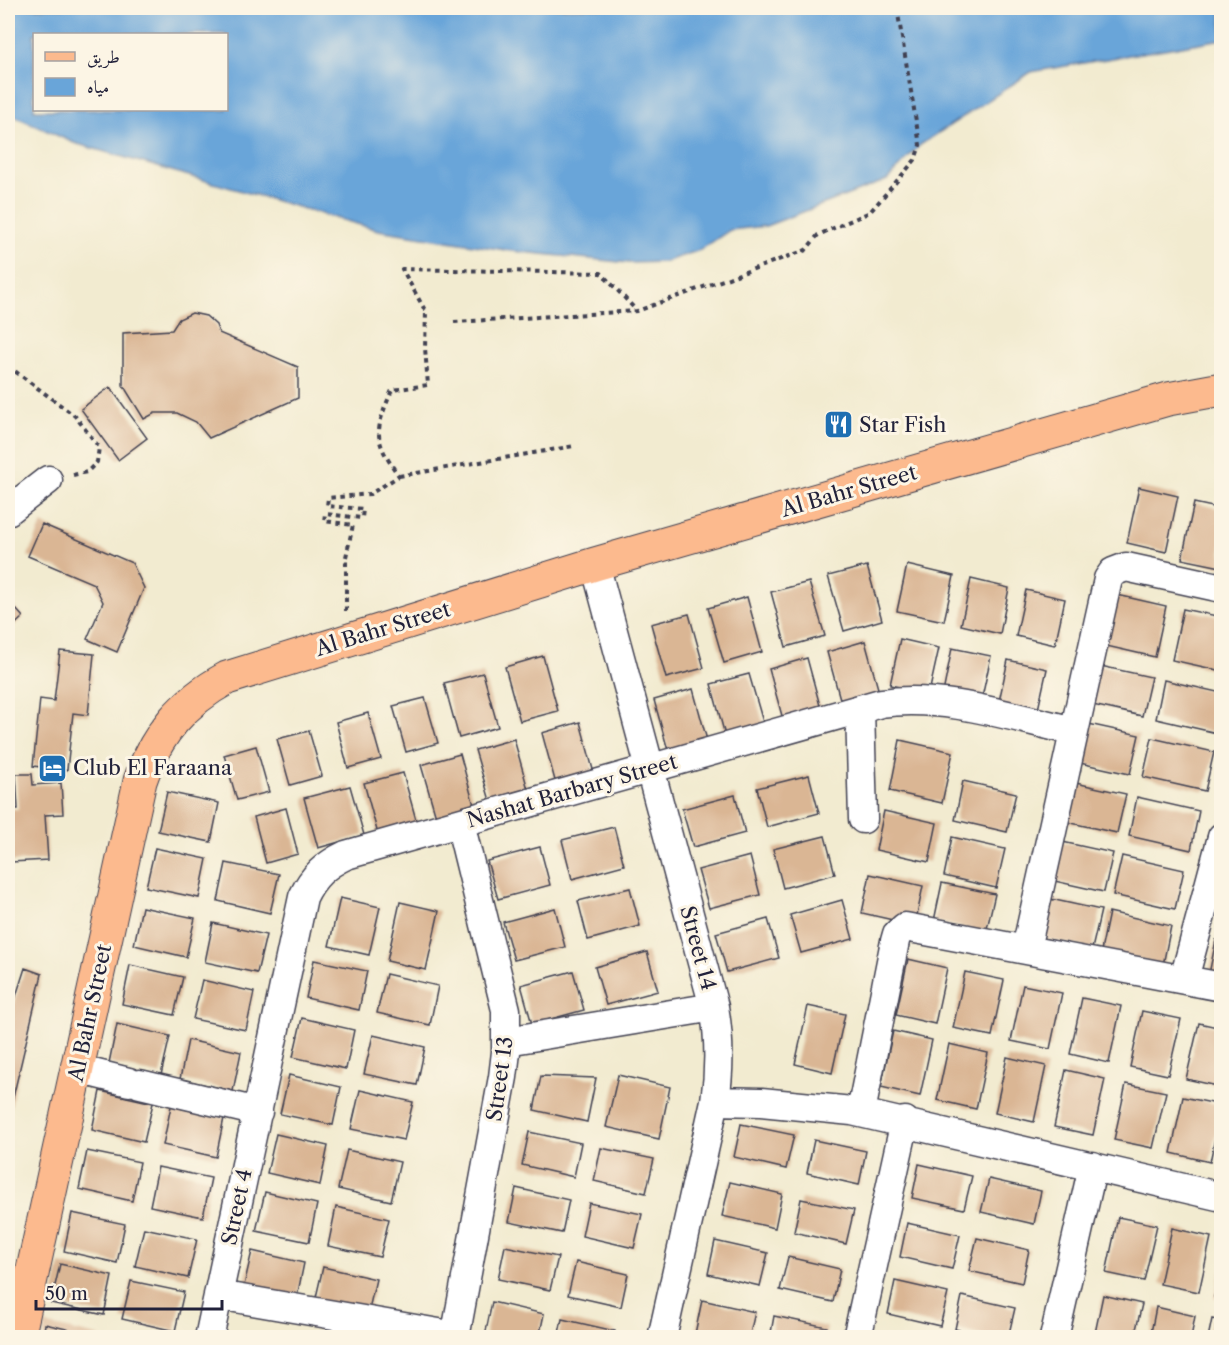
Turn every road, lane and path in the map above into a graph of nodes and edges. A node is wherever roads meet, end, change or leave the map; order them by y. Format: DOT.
graph roads {
  1 [pos="897,8"];
  2 [pos="638,311"];
  3 [pos="454,322"];
  4 [pos="8,366"];
  5 [pos="1221,389"];
  6 [pos="574,446"];
  7 [pos="399,476"];
  8 [pos="48,480"];
  9 [pos="8,511"];
  10 [pos="595,564"];
  11 [pos="1221,588"];
  12 [pos="350,640"];
  13 [pos="860,709"];
  14 [pos="1074,731"];
  15 [pos="650,769"];
  16 [pos="863,819"];
  17 [pos="460,823"];
  18 [pos="1221,837"];
  19 [pos="1026,949"];
  20 [pos="1184,980"];
  21 [pos="1221,987"];
  22 [pos="714,1007"];
  23 [pos="507,1041"];
  24 [pos="77,1069"];
  25 [pos="716,1101"];
  26 [pos="258,1112"];
  27 [pos="861,1112"];
  28 [pos="905,1121"];
  29 [pos="1093,1167"];
  30 [pos="1221,1197"];
  31 [pos="218,1295"];
  32 [pos="455,1337"];
  33 [pos="18,1338"];
  34 [pos="208,1338"];
  35 [pos="662,1338"];
  36 [pos="857,1338"];
  37 [pos="1053,1338"];
  1 -- 2 [label="path"];
  2 -- 3 [label="path"];
  2 -- 7 [label="path"];
  4 -- 8 [label="path"];
  5 -- 10 [label="main road, Al Bahr Street"];
  6 -- 7 [label="path"];
  7 -- 12 [label="path"];
  8 -- 9 [label="street"];
  10 -- 12 [label="main road, Al Bahr Street"];
  10 -- 15 [label="street, Street 14"];
  11 -- 14 [label="street"];
  12 -- 24 [label="main road, Al Bahr Street"];
  13 -- 14 [label="street, Nashat Barbary Street"];
  13 -- 15 [label="street, Nashat Barbary Street"];
  13 -- 16 [label="street"];
  14 -- 19 [label="street"];
  15 -- 17 [label="street, Nashat Barbary Street"];
  15 -- 22 [label="street, Street 14"];
  17 -- 23 [label="street, Street 13"];
  17 -- 26 [label="street, Nashat Barbary Street"];
  18 -- 20 [label="street"];
  19 -- 20 [label="street"];
  19 -- 27 [label="street"];
  20 -- 21 [label="street"];
  22 -- 23 [label="street"];
  22 -- 25 [label="street, Street 14"];
  23 -- 32 [label="street, Street 13"];
  24 -- 26 [label="street"];
  24 -- 33 [label="main road, Al Bahr Street"];
  25 -- 27 [label="street"];
  25 -- 35 [label="street, Street 14"];
  26 -- 31 [label="street, Street 4"];
  27 -- 28 [label="street"];
  28 -- 29 [label="street"];
  28 -- 36 [label="street"];
  29 -- 30 [label="street"];
  29 -- 37 [label="street"];
  31 -- 32 [label="street"];
  31 -- 34 [label="street, Street 4"];
}
